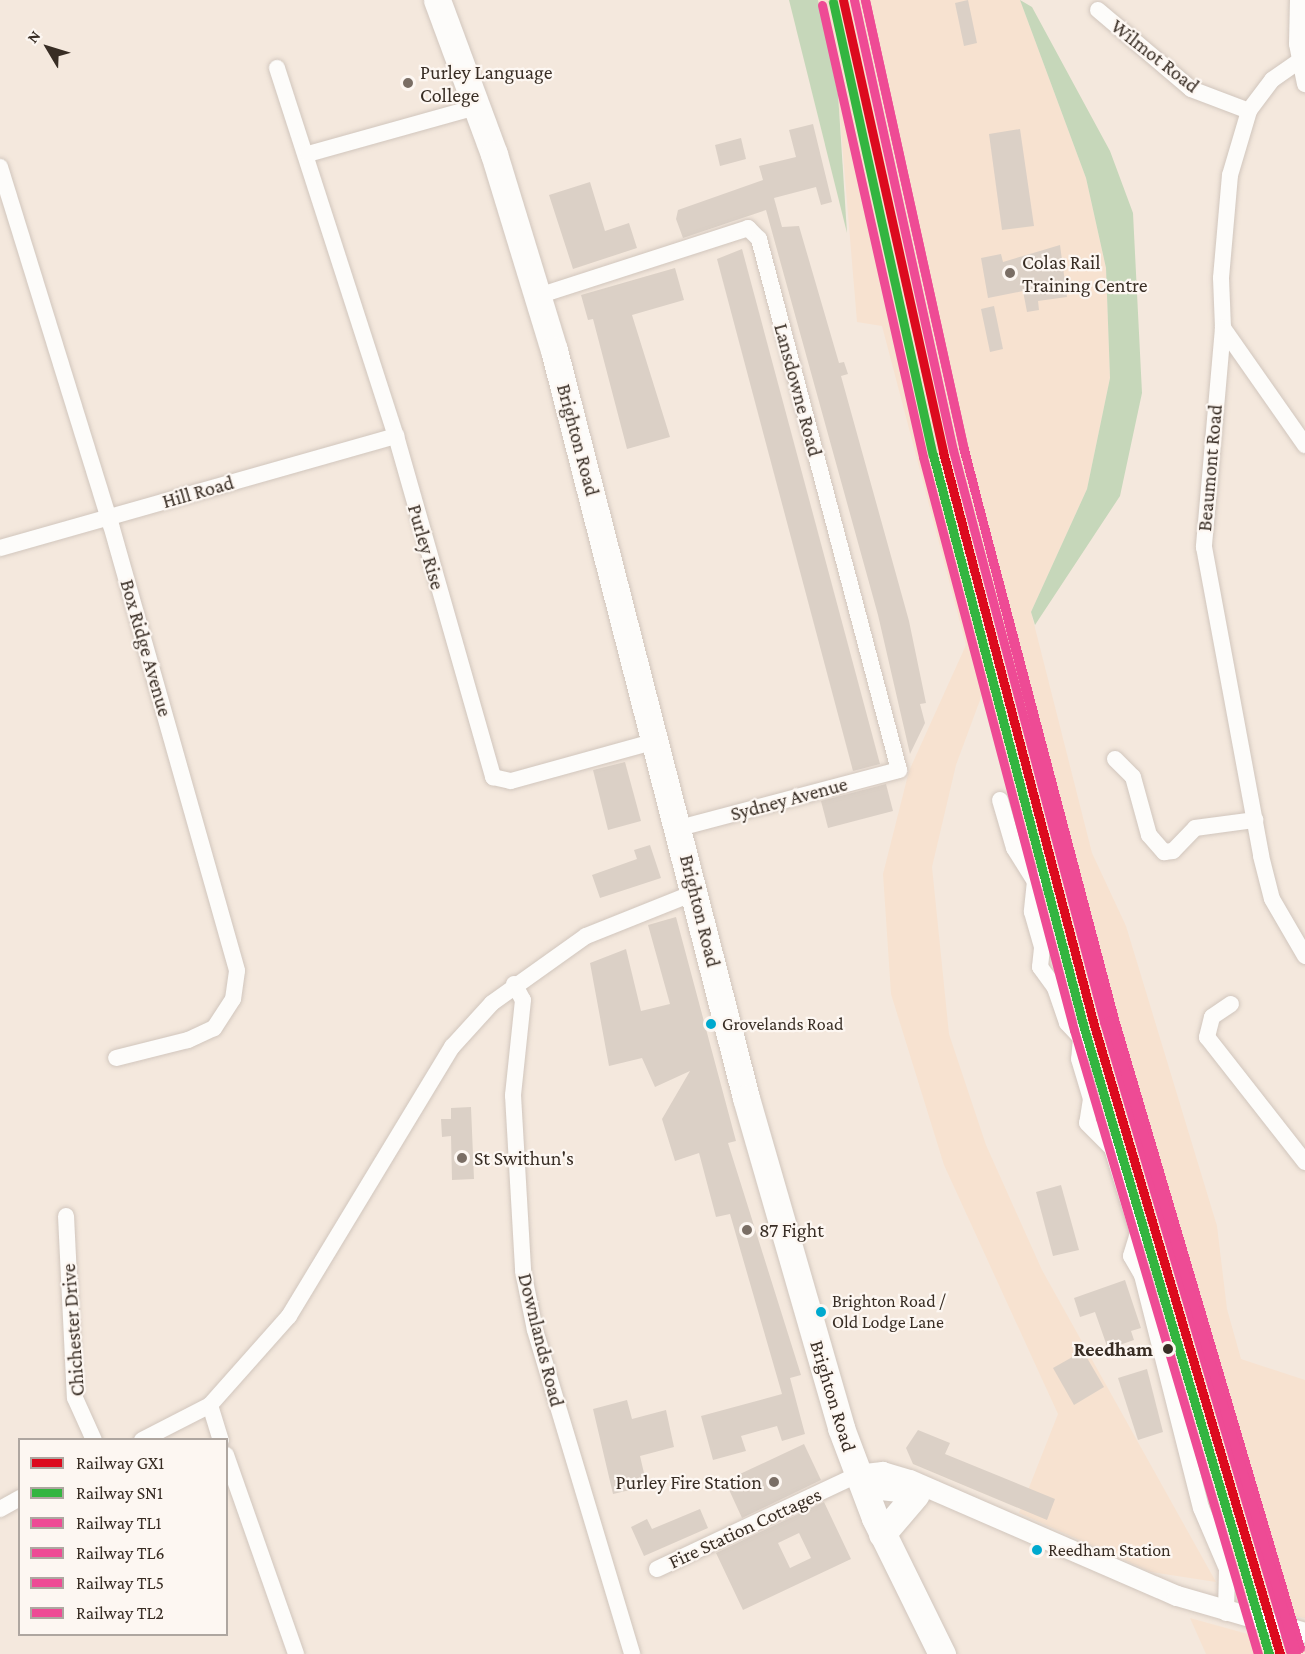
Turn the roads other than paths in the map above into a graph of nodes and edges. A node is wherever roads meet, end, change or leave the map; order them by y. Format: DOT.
graph roads {
  1 [pos="437,0"];
  2 [pos="457,0"];
  3 [pos="1297,8"];
  4 [pos="1098,10"];
  5 [pos="1299,62"];
  6 [pos="277,68"];
  7 [pos="1305,84"];
  8 [pos="473,108"];
  9 [pos="1249,111"];
  10 [pos="308,154"];
  11 [pos="494,154"];
  12 [pos="0,167"];
  13 [pos="538,296"];
  14 [pos="1224,328"];
  15 [pos="396,436"];
  16 [pos="1305,446"];
  17 [pos="108,517"];
  18 [pos="0,548"];
  19 [pos="656,741"];
  20 [pos="1115,759"];
  21 [pos="899,770"];
  22 [pos="1000,800"];
  23 [pos="1255,820"];
  24 [pos="679,828"];
  25 [pos="696,892"];
  26 [pos="1305,956"];
  27 [pos="514,984"];
  28 [pos="1230,1004"];
  29 [pos="116,1058"];
  30 [pos="1305,1162"];
  31 [pos="66,1216"];
  32 [pos="210,1405"];
  33 [pos="93,1438"];
  34 [pos="146,1438"];
  35 [pos="220,1438"];
  36 [pos="228,1461"];
  37 [pos="860,1481"];
  38 [pos="922,1493"];
  39 [pos="18,1499"];
  40 [pos="0,1509"];
  41 [pos="882,1534"];
  42 [pos="657,1569"];
  43 [pos="1226,1613"];
  44 [pos="1305,1634"];
  45 [pos="296,1654"];
  46 [pos="632,1654"];
  47 [pos="942,1654"];
  1 -- 8 [label="highway, Brighton Road"];
  2 -- 11 [label="highway, Brighton Road"];
  3 -- 5 [label="street"];
  4 -- 9 [label="street, Wilmot Road"];
  5 -- 7 [label="street"];
  5 -- 9 [label="street, Beaumont Road"];
  6 -- 10 [label="street, Purley Rise"];
  8 -- 10 [label="street"];
  8 -- 11 [label="highway, Brighton Road"];
  9 -- 14 [label="street, Beaumont Road"];
  10 -- 15 [label="street, Purley Rise"];
  11 -- 13 [label="highway, Brighton Road"];
  12 -- 17 [label="street, Box Ridge Avenue"];
  13 -- 19 [label="highway, Brighton Road"];
  13 -- 21 [label="street, Lansdowne Road"];
  14 -- 16 [label="street"];
  14 -- 23 [label="street, Beaumont Road"];
  15 -- 17 [label="street, Hill Road"];
  15 -- 19 [label="street, Purley Rise"];
  17 -- 18 [label="street, Hill Road"];
  17 -- 29 [label="street, Box Ridge Avenue"];
  19 -- 24 [label="highway, Brighton Road"];
  20 -- 23 [label="street"];
  21 -- 24 [label="street, Sydney Avenue"];
  22 -- 43 [label="street"];
  23 -- 26 [label="street, Beaumont Road"];
  24 -- 25 [label="highway, Brighton Road"];
  25 -- 27 [label="street"];
  25 -- 37 [label="highway, Brighton Road"];
  27 -- 32 [label="street"];
  27 -- 46 [label="street, Downlands Road"];
  28 -- 30 [label="street"];
  31 -- 33 [label="street, Chichester Drive"];
  32 -- 34 [label="street"];
  32 -- 35 [label="street"];
  36 -- 45 [label="street"];
  37 -- 38 [label="street"];
  37 -- 41 [label="highway, Brighton Road"];
  37 -- 42 [label="street, Fire Station Cottages"];
  38 -- 41 [label="highway"];
  38 -- 43 [label="street"];
  39 -- 40 [label="street"];
  41 -- 47 [label="highway, Brighton Road"];
  43 -- 44 [label="street"];
}
